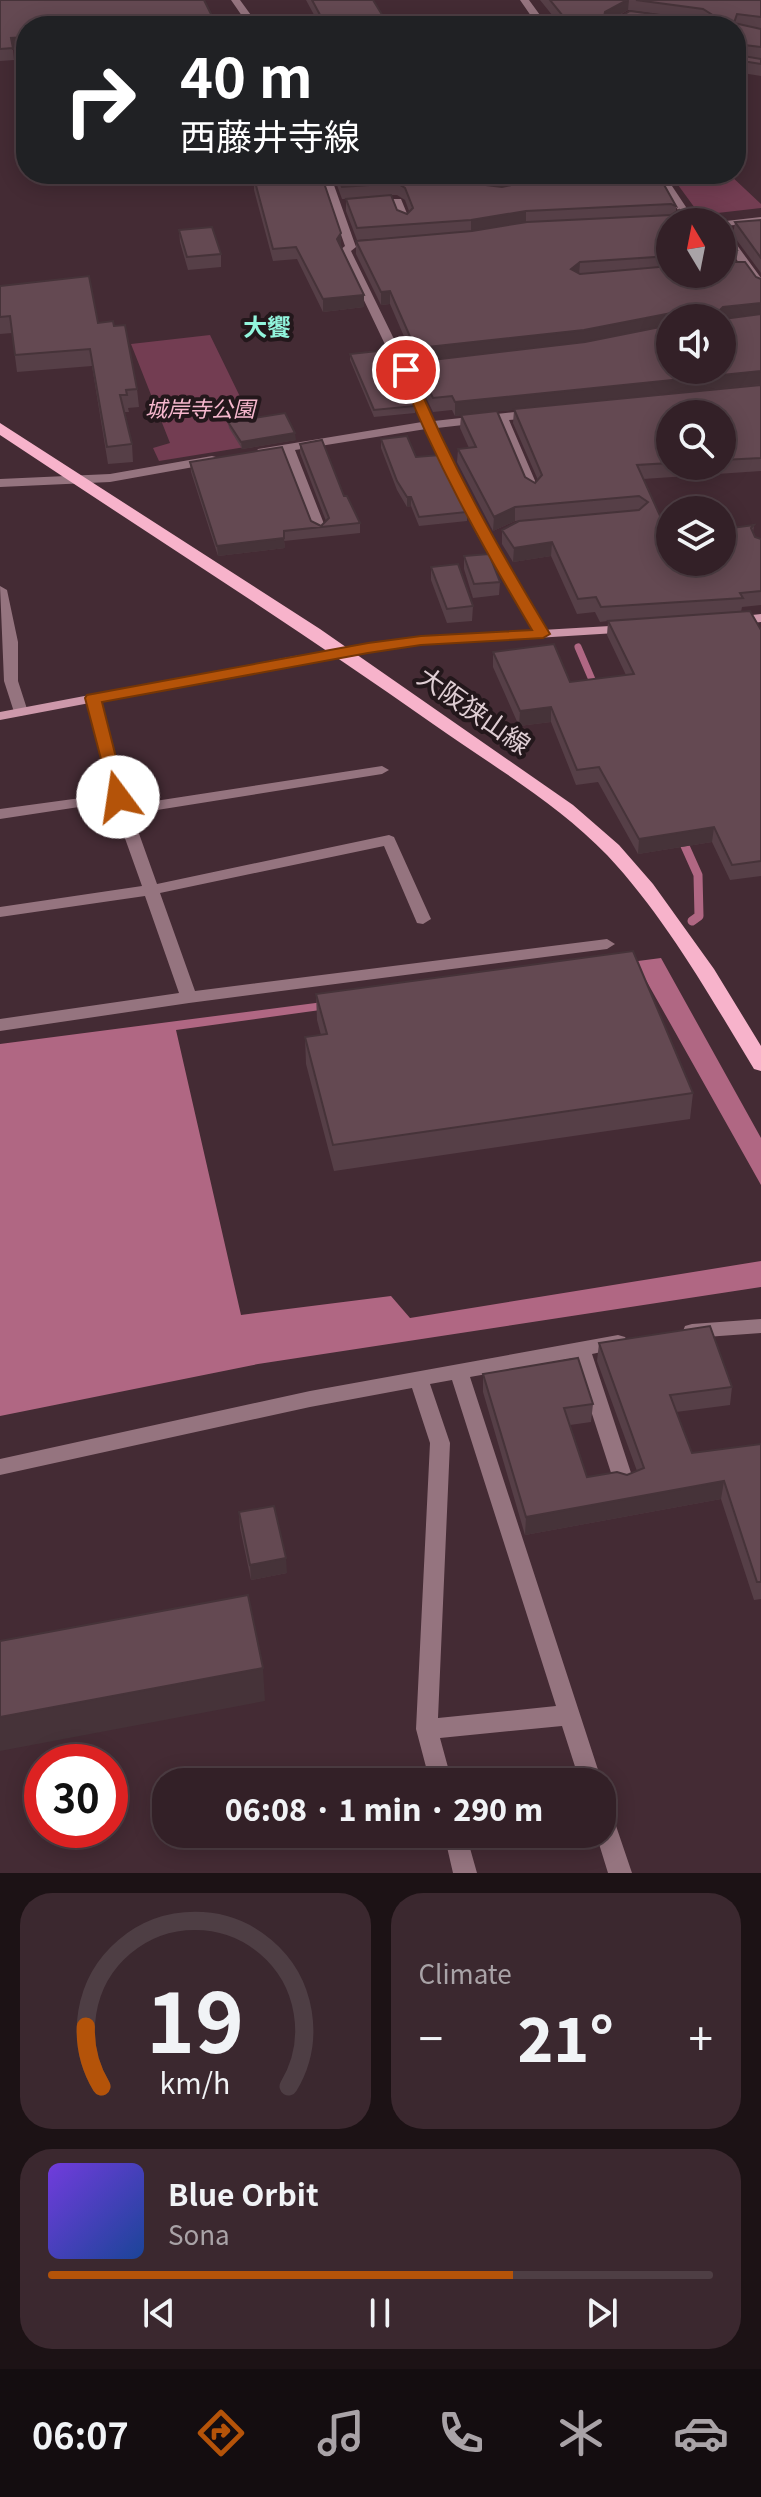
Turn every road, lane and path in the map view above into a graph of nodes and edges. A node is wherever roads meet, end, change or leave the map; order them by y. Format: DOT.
graph roads {
  1 [pos="329,184"];
  2 [pos="666,184"];
  3 [pos="366,203"];
  4 [pos="351,204"];
  5 [pos="336,205"];
  6 [pos="682,208"];
  7 [pos="761,220"];
  8 [pos="405,221"];
  9 [pos="736,222"];
  10 [pos="365,246"];
  11 [pos="351,247"];
  12 [pos="736,251"];
  13 [pos="748,268"];
  14 [pos="736,269"];
  15 [pos="761,286"];
  16 [pos="420,368"];
  17 [pos="406,370"];
  18 [pos="541,413"];
  19 [pos="502,417"];
  20 [pos="427,425"];
  21 [pos="0,428"];
  22 [pos="288,447"];
  23 [pos="246,454"];
  24 [pos="232,457"];
  25 [pos="80,480"];
  26 [pos="0,483"];
  27 [pos="533,490"];
  28 [pos="320,529"];
  29 [pos="502,536"];
  30 [pos="488,543"];
  31 [pos="0,590"];
  32 [pos="761,618"];
  33 [pos="720,622"];
  34 [pos="648,627"];
  35 [pos="543,634"];
  36 [pos="342,652"];
  37 [pos="93,698"];
  38 [pos="21,712"];
  39 [pos="0,716"];
  40 [pos="382,770"];
  41 [pos="120,804"];
  42 [pos="0,814"];
  43 [pos="151,890"];
  44 [pos="0,912"];
  45 [pos="423,919"];
  46 [pos="607,944"];
  47 [pos="189,997"];
  48 [pos="0,1025"];
  49 [pos="761,1064"];
  50 [pos="761,1326"];
  51 [pos="675,1332"];
  52 [pos="635,1339"];
  53 [pos="581,1349"];
  54 [pos="459,1372"];
  55 [pos="419,1379"];
  56 [pos="0,1467"];
  57 [pos="624,1482"];
  58 [pos="569,1715"];
  59 [pos="427,1729"];
  60 [pos="437,1768"];
  61 [pos="586,1768"];
  62 [pos="459,1848"];
  63 [pos="612,1848"];
  64 [pos="465,1873"];
  65 [pos="620,1873"];
  1 -- 5 [label="street"];
  2 -- 6 [label="street"];
  3 -- 8 [label="street"];
  4 -- 5 [label="street"];
  5 -- 11 [label="street"];
  7 -- 9 [label="street"];
  10 -- 11 [label="street"];
  11 -- 17 [label="street"];
  12 -- 13 [label="street"];
  13 -- 14 [label="street"];
  13 -- 15 [label="street"];
  16 -- 17 [label="street"];
  17 -- 20 [label="street"];
  18 -- 19 [label="street"];
  19 -- 20 [label="street"];
  19 -- 27 [label="street"];
  20 -- 22 [label="street"];
  20 -- 30 [label="street"];
  21 -- 25 [label="main road, 大阪狭山線"];
  22 -- 23 [label="street"];
  22 -- 28 [label="street"];
  24 -- 25 [label="street"];
  25 -- 26 [label="street"];
  25 -- 36 [label="main road, 大阪狭山線"];
  29 -- 30 [label="street"];
  30 -- 35 [label="street"];
  31 -- 38 [label="street"];
  32 -- 33 [label="main road"];
  34 -- 35 [label="main road"];
  35 -- 36 [label="main road"];
  36 -- 37 [label="main road"];
  36 -- 49 [label="main road, 大阪狭山線"];
  37 -- 38 [label="main road"];
  37 -- 41 [label="street"];
  38 -- 39 [label="main road"];
  40 -- 41 [label="street"];
  41 -- 42 [label="street"];
  41 -- 43 [label="street"];
  43 -- 44 [label="street"];
  43 -- 45 [label="street"];
  43 -- 47 [label="street"];
  46 -- 47 [label="street"];
  47 -- 48 [label="street"];
  50 -- 51 [label="street"];
  52 -- 53 [label="street"];
  53 -- 54 [label="street"];
  53 -- 57 [label="street"];
  54 -- 55 [label="street"];
  54 -- 58 [label="street"];
  55 -- 56 [label="street"];
  55 -- 59 [label="street"];
  58 -- 59 [label="street"];
  58 -- 61 [label="street"];
  59 -- 60 [label="street"];
  62 -- 64 [label="street"];
  63 -- 65 [label="street"];
}
